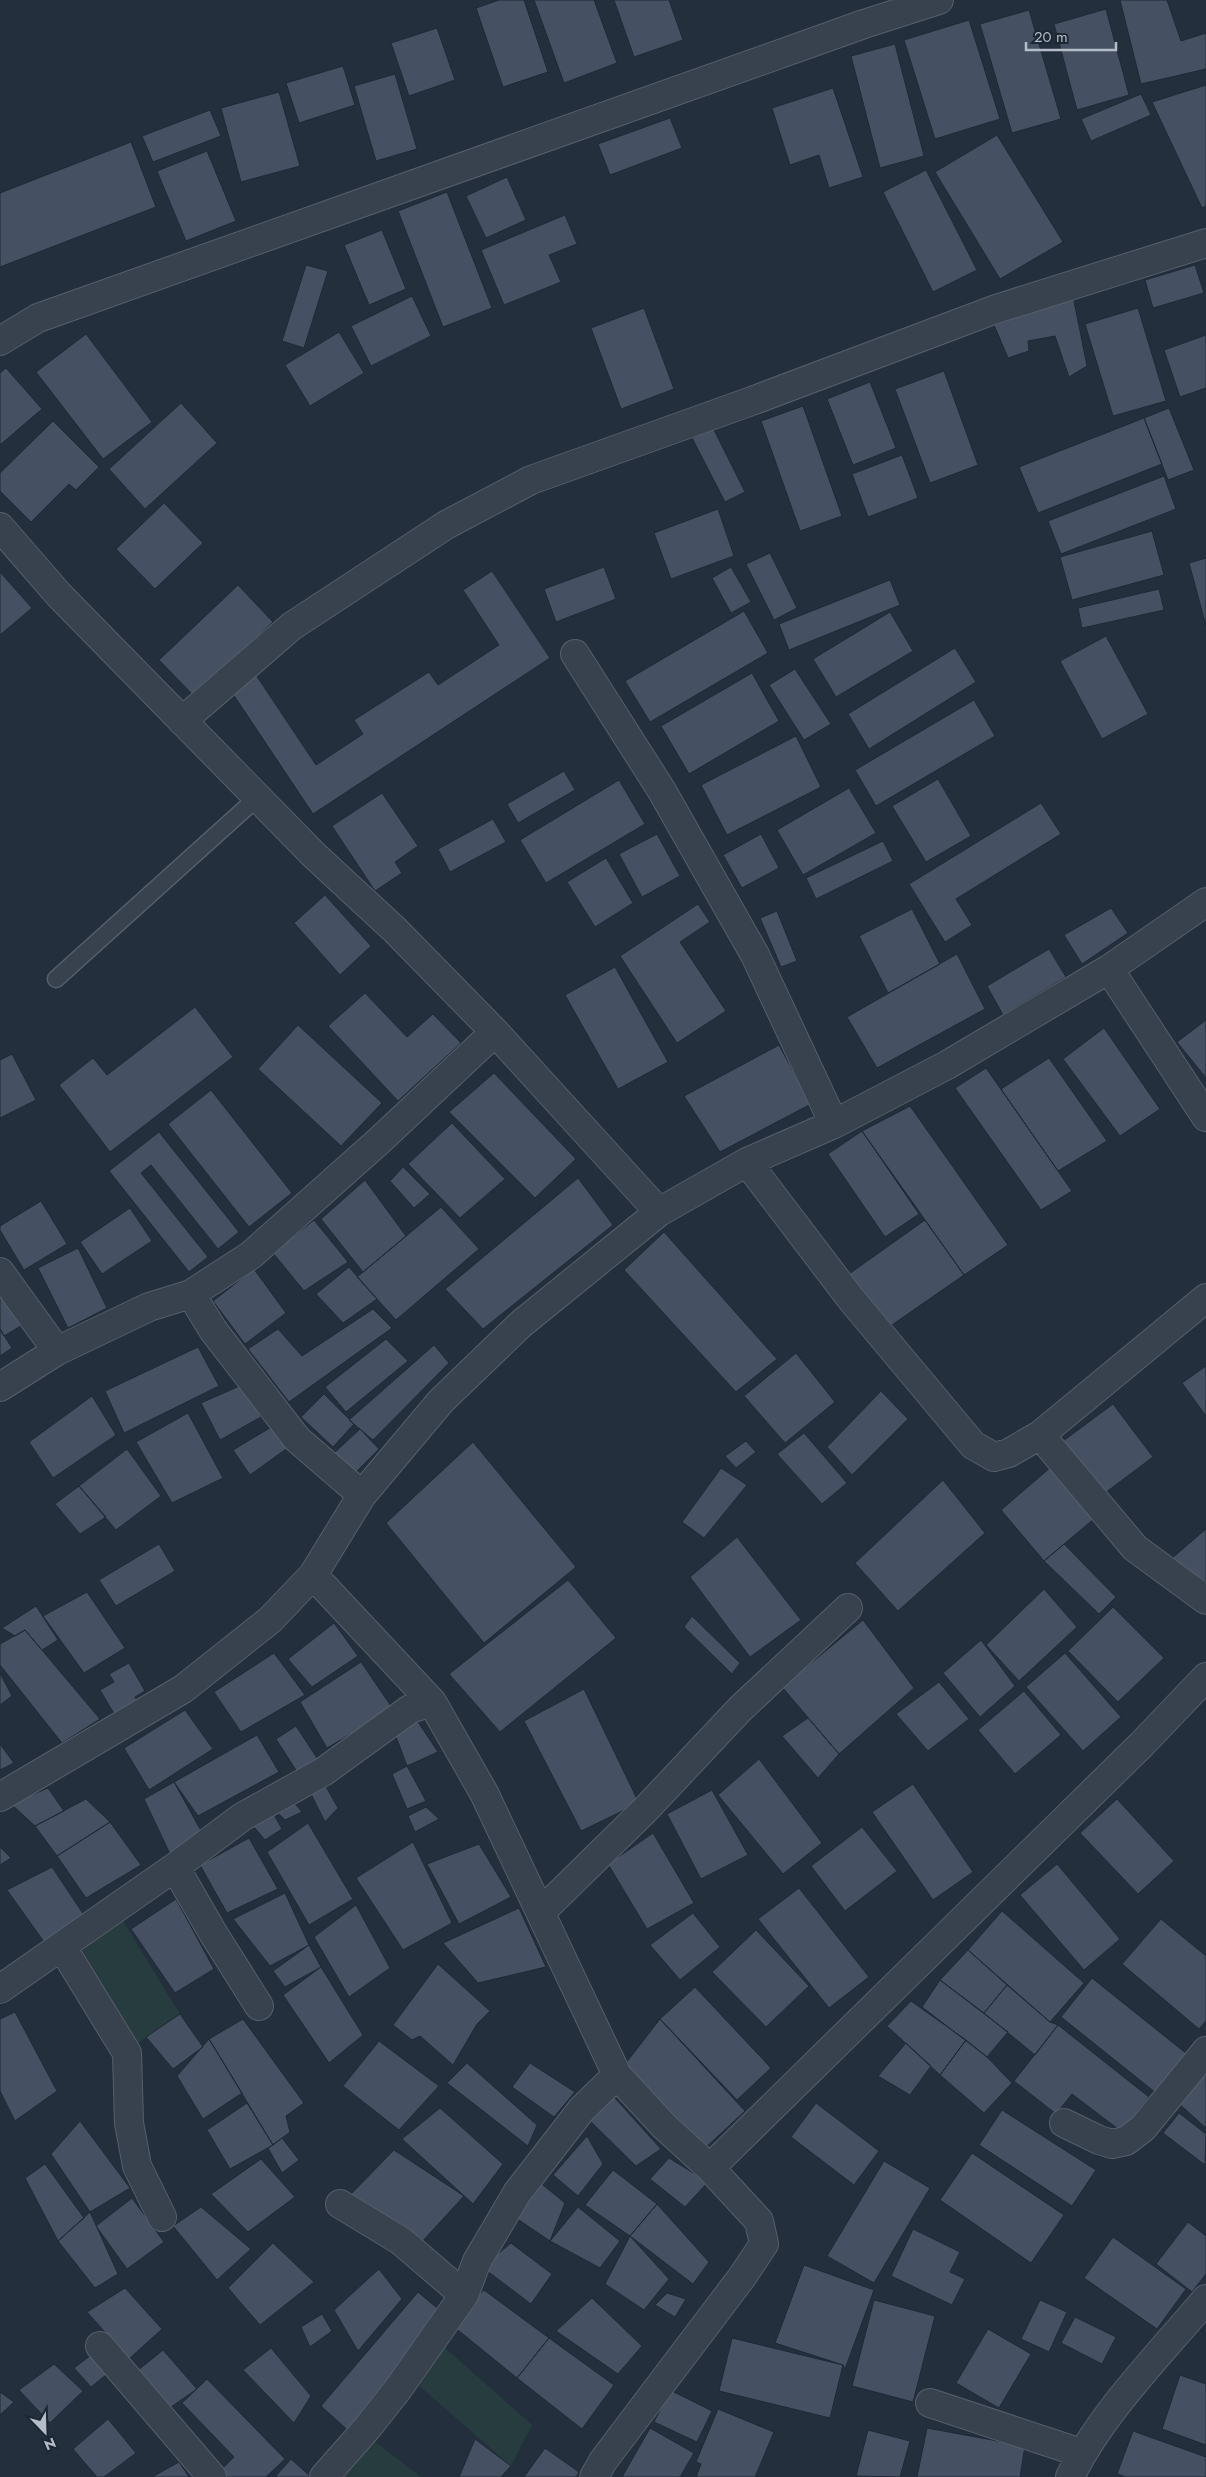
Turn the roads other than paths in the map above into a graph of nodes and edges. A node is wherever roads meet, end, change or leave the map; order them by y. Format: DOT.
graph roads {
  1 [pos="939,0"];
  2 [pos="1206,243"];
  3 [pos="0,341"];
  4 [pos="0,527"];
  5 [pos="575,654"];
  6 [pos="182,721"];
  7 [pos="258,797"];
  8 [pos="1206,902"];
  9 [pos="1109,969"];
  10 [pos="56,980"];
  11 [pos="495,1032"];
  12 [pos="1206,1117"];
  13 [pos="834,1124"];
  14 [pos="747,1162"];
  15 [pos="659,1212"];
  16 [pos="0,1272"];
  17 [pos="191,1294"];
  18 [pos="1206,1298"];
  19 [pos="57,1351"];
  20 [pos="0,1387"];
  21 [pos="1040,1435"];
  22 [pos="362,1495"];
  23 [pos="313,1575"];
  24 [pos="1206,1600"];
  25 [pos="848,1608"];
  26 [pos="1206,1677"];
  27 [pos="432,1702"];
  28 [pos="0,1797"];
  29 [pos="175,1867"];
  30 [pos="541,1912"];
  31 [pos="62,1947"];
  32 [pos="0,1989"];
  33 [pos="259,2006"];
  34 [pos="1206,2051"];
  35 [pos="617,2075"];
  36 [pos="1064,2124"];
  37 [pos="710,2168"];
  38 [pos="340,2204"];
  39 [pos="162,2217"];
  40 [pos="464,2295"];
  41 [pos="1206,2299"];
  42 [pos="100,2346"];
  43 [pos="930,2403"];
  44 [pos="1081,2453"];
  45 [pos="212,2477"];
  46 [pos="324,2477"];
  47 [pos="594,2477"];
  48 [pos="1070,2477"];
  1 -- 3 [label="street"];
  2 -- 6 [label="street"];
  4 -- 6 [label="street"];
  5 -- 13 [label="street"];
  6 -- 7 [label="street"];
  7 -- 10 [label="lane"];
  7 -- 11 [label="street"];
  8 -- 9 [label="street"];
  9 -- 12 [label="street"];
  9 -- 13 [label="street"];
  11 -- 15 [label="street"];
  11 -- 17 [label="street"];
  13 -- 14 [label="street"];
  14 -- 15 [label="street"];
  14 -- 21 [label="street"];
  15 -- 22 [label="street"];
  16 -- 19 [label="street"];
  17 -- 19 [label="street"];
  17 -- 22 [label="street"];
  18 -- 21 [label="street"];
  19 -- 20 [label="street"];
  21 -- 24 [label="street"];
  22 -- 23 [label="street"];
  23 -- 27 [label="street"];
  23 -- 28 [label="street"];
  25 -- 30 [label="street"];
  26 -- 37 [label="street"];
  27 -- 29 [label="street"];
  27 -- 30 [label="street"];
  29 -- 31 [label="street"];
  29 -- 33 [label="street"];
  30 -- 35 [label="street"];
  31 -- 32 [label="street"];
  31 -- 39 [label="street"];
  34 -- 36 [label="street"];
  35 -- 37 [label="street"];
  35 -- 40 [label="street"];
  37 -- 47 [label="street"];
  38 -- 40 [label="street"];
  40 -- 46 [label="street"];
  41 -- 44 [label="street"];
  42 -- 45 [label="street"];
  43 -- 44 [label="street"];
  44 -- 48 [label="street"];
}
